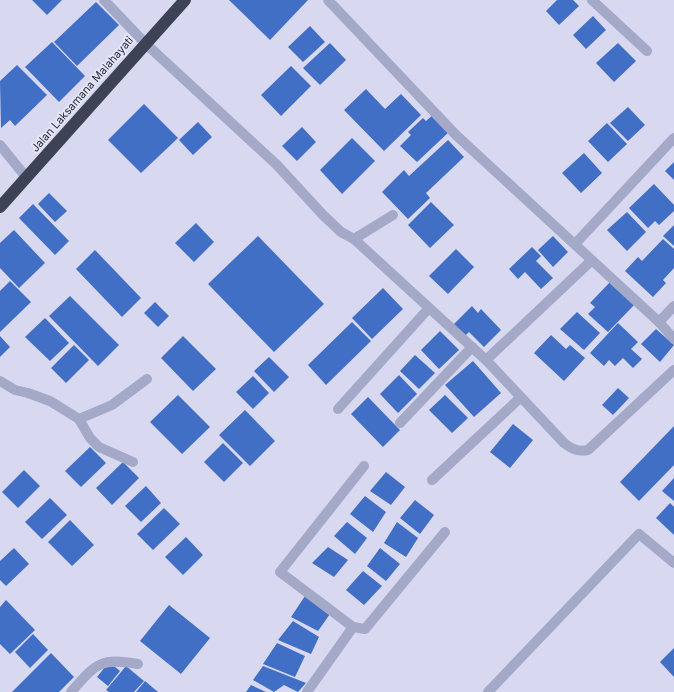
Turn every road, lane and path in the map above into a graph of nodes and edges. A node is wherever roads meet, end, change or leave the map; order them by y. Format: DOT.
graph roads {
  1 [pos="104,0"];
  2 [pos="185,0"];
  3 [pos="328,0"];
  4 [pos="592,0"];
  5 [pos="144,43"];
  6 [pos="647,51"];
  7 [pos="674,138"];
  8 [pos="0,145"];
  9 [pos="26,177"];
  10 [pos="0,207"];
  11 [pos="393,215"];
  12 [pos="354,239"];
  13 [pos="575,244"];
  14 [pos="591,261"];
  15 [pos="674,306"];
  16 [pos="428,308"];
  17 [pos="659,322"];
  18 [pos="674,339"];
  19 [pos="472,347"];
  20 [pos="486,360"];
  21 [pos="674,370"];
  22 [pos="147,379"];
  23 [pos="0,381"];
  24 [pos="520,398"];
  25 [pos="338,409"];
  26 [pos="79,419"];
  27 [pos="400,423"];
  28 [pos="133,462"];
  29 [pos="364,466"];
  30 [pos="432,480"];
  31 [pos="445,532"];
  32 [pos="674,563"];
  33 [pos="353,627"];
  34 [pos="138,664"];
  35 [pos="71,692"];
  36 [pos="307,692"];
  37 [pos="488,692"];
  1 -- 5 [label="street"];
  2 -- 5 [label="highway, Jalan Laksamana Malahayati"];
  3 -- 13 [label="street"];
  4 -- 6 [label="street"];
  5 -- 9 [label="highway, Jalan Laksamana Malahayati"];
  5 -- 12 [label="street"];
  7 -- 13 [label="street"];
  8 -- 9 [label="street"];
  9 -- 10 [label="highway, Jalan Laksamana Malahayati"];
  11 -- 12 [label="street"];
  12 -- 16 [label="street"];
  13 -- 14 [label="street"];
  14 -- 17 [label="street"];
  14 -- 20 [label="street"];
  15 -- 17 [label="street"];
  16 -- 19 [label="street"];
  16 -- 25 [label="street"];
  17 -- 18 [label="street"];
  19 -- 20 [label="street"];
  19 -- 27 [label="street"];
  20 -- 24 [label="street"];
  21 -- 24 [label="street"];
  22 -- 26 [label="street"];
  23 -- 26 [label="street"];
  24 -- 30 [label="street"];
  26 -- 28 [label="street"];
  29 -- 33 [label="street"];
  31 -- 33 [label="street"];
  32 -- 37 [label="street"];
  33 -- 36 [label="street"];
  34 -- 35 [label="street"];
}
